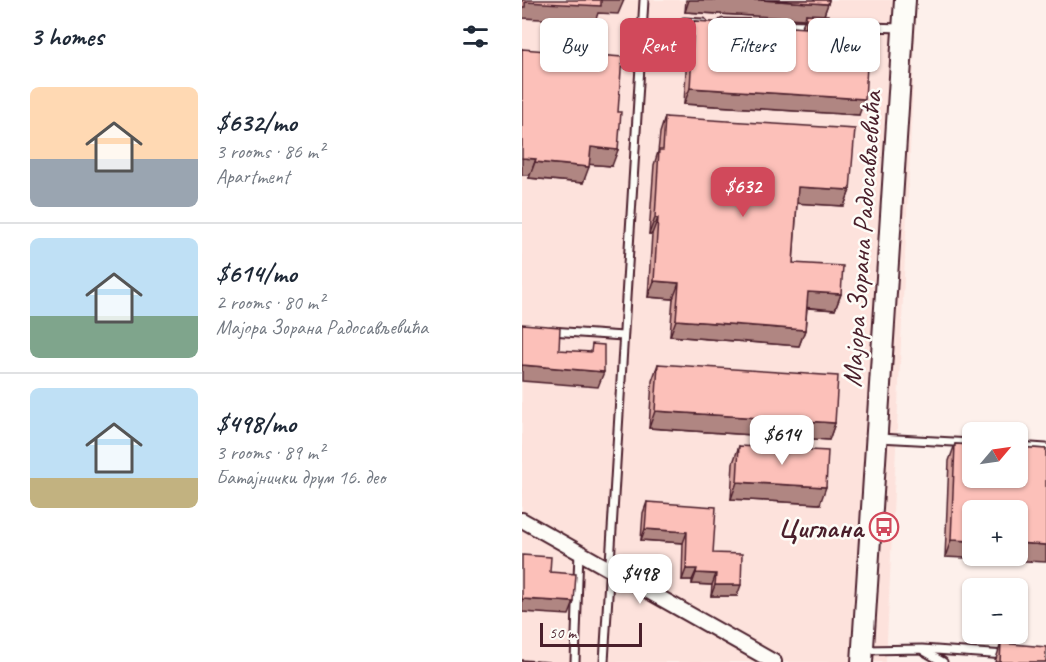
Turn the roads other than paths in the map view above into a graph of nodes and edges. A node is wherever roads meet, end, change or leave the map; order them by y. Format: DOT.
graph roads {
  1 [pos="644,0"];
  2 [pos="905,0"];
  3 [pos="643,18"];
  4 [pos="696,23"];
  5 [pos="707,23"];
  6 [pos="880,27"];
  7 [pos="904,28"];
  8 [pos="640,72"];
  9 [pos="546,331"];
  10 [pos="623,336"];
  11 [pos="877,438"];
  12 [pos="962,442"];
  13 [pos="1028,447"];
  14 [pos="1046,448"];
  15 [pos="522,520"];
  16 [pos="579,552"];
  17 [pos="610,569"];
  18 [pos="922,649"];
  19 [pos="863,656"];
  20 [pos="1012,656"];
  21 [pos="575,662"];
  22 [pos="604,662"];
  23 [pos="774,662"];
  24 [pos="943,662"];
  1 -- 3 [label="lane"];
  2 -- 7 [label="main road, Мајора Зорана Радосављевића"];
  4 -- 5 [label="lane"];
  6 -- 7 [label="lane"];
  7 -- 11 [label="main road, Мајора Зорана Радосављевића"];
  8 -- 10 [label="lane"];
  9 -- 10 [label="lane"];
  10 -- 17 [label="lane"];
  11 -- 12 [label="lane"];
  11 -- 19 [label="main road, Мајора Зорана Радосављевића"];
  13 -- 14 [label="lane"];
  15 -- 16 [label="street"];
  16 -- 17 [label="street"];
  16 -- 21 [label="lane"];
  17 -- 22 [label="lane"];
  17 -- 23 [label="street"];
  18 -- 19 [label="lane"];
  18 -- 20 [label="lane"];
  18 -- 24 [label="lane"];
}
